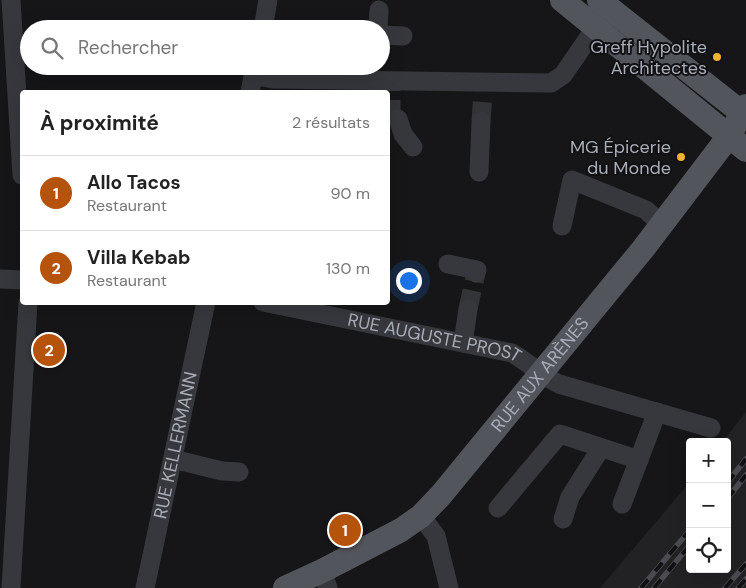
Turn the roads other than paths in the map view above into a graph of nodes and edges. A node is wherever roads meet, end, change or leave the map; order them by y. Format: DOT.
graph roads {
  1 [pos="11,0"];
  2 [pos="268,0"];
  3 [pos="562,0"];
  4 [pos="608,3"];
  5 [pos="264,20"];
  6 [pos="596,28"];
  7 [pos="390,35"];
  8 [pos="402,36"];
  9 [pos="8,63"];
  10 [pos="253,78"];
  11 [pos="388,81"];
  12 [pos="745,112"];
  13 [pos="481,121"];
  14 [pos="393,123"];
  15 [pos="738,143"];
  16 [pos="413,147"];
  17 [pos="20,159"];
  18 [pos="479,172"];
  19 [pos="661,224"];
  20 [pos="562,226"];
  21 [pos="448,264"];
  22 [pos="476,273"];
  23 [pos="0,279"];
  24 [pos="20,280"];
  25 [pos="28,305"];
  26 [pos="205,305"];
  27 [pos="278,305"];
  28 [pos="468,309"];
  29 [pos="463,343"];
  30 [pos="541,373"];
  31 [pos="657,412"];
  32 [pos="711,428"];
  33 [pos="601,448"];
  34 [pos="173,458"];
  35 [pos="639,460"];
  36 [pos="239,472"];
  37 [pos="622,504"];
  38 [pos="498,508"];
  39 [pos="420,516"];
  40 [pos="563,519"];
  41 [pos="325,579"];
  42 [pos="11,588"];
  43 [pos="145,588"];
  44 [pos="285,588"];
  45 [pos="449,588"];
  1 -- 9 [label="street"];
  2 -- 5 [label="street"];
  3 -- 6 [label="main road"];
  4 -- 6 [label="main road"];
  4 -- 12 [label="main road"];
  6 -- 11 [label="street"];
  6 -- 15 [label="main road"];
  7 -- 8 [label="street"];
  9 -- 17 [label="street"];
  10 -- 11 [label="street"];
  12 -- 15 [label="main road, RUE AUX ARÈNES"];
  13 -- 18 [label="street"];
  14 -- 16 [label="street"];
  15 -- 19 [label="main road, RUE AUX ARÈNES"];
  19 -- 20 [label="street"];
  19 -- 30 [label="main road, RUE AUX ARÈNES"];
  21 -- 22 [label="street"];
  23 -- 24 [label="street"];
  25 -- 42 [label="street"];
  26 -- 34 [label="street, RUE KELLERMANN"];
  27 -- 29 [label="street, RUE AUGUSTE PROST"];
  28 -- 29 [label="street"];
  29 -- 30 [label="street, RUE AUGUSTE PROST"];
  30 -- 31 [label="street, RUE AUGUSTE PROST"];
  30 -- 39 [label="main road, RUE AUX ARÈNES"];
  31 -- 32 [label="street, RUE AUGUSTE PROST"];
  31 -- 35 [label="street"];
  33 -- 35 [label="street"];
  33 -- 38 [label="street"];
  33 -- 40 [label="street"];
  34 -- 36 [label="street"];
  34 -- 43 [label="street, RUE KELLERMANN"];
  35 -- 37 [label="street"];
  39 -- 41 [label="main road, RUE AUX ARÈNES"];
  39 -- 45 [label="street"];
  41 -- 44 [label="main road, RUE AUX ARÈNES"];
}
